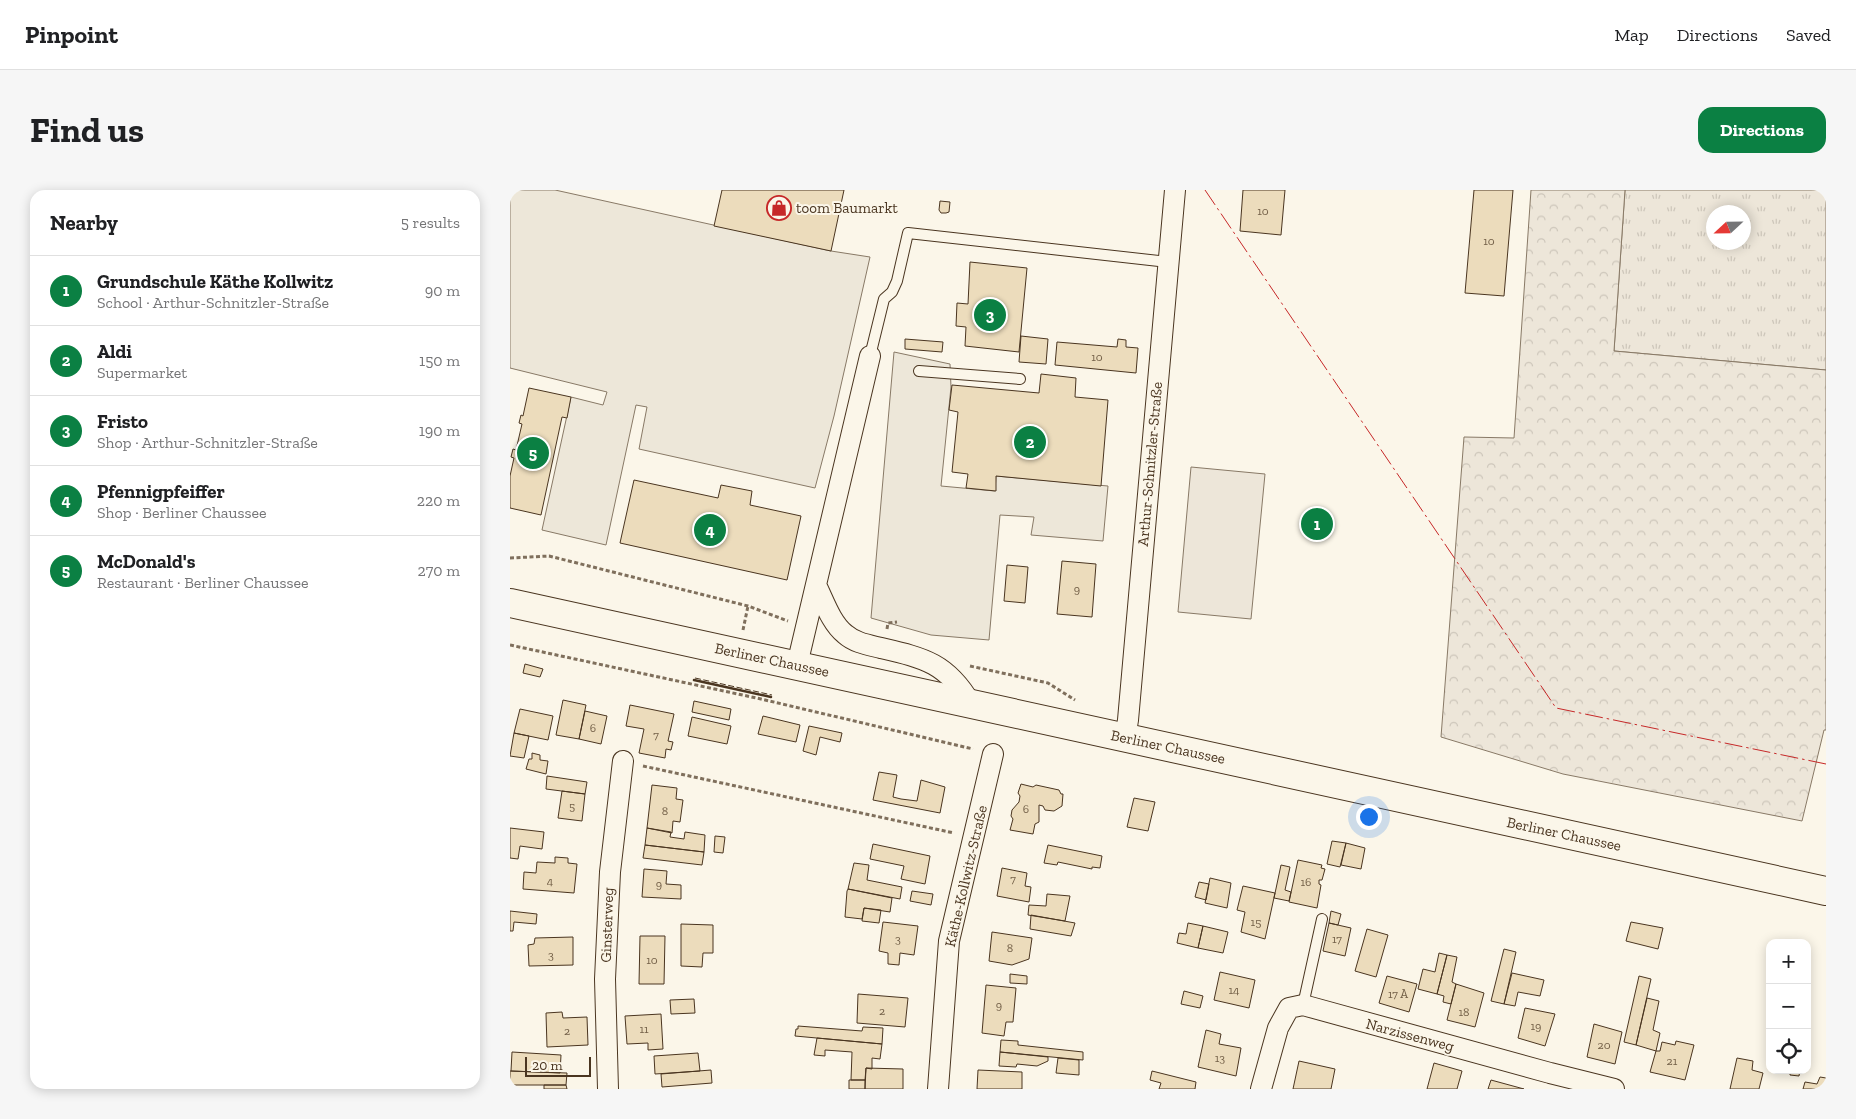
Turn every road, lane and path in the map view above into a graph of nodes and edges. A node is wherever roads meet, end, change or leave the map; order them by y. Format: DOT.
graph roads {
  1 [pos="1175,190"];
  2 [pos="1168,262"];
  3 [pos="870,356"];
  4 [pos="919,371"];
  5 [pos="1020,379"];
  6 [pos="510,558"];
  7 [pos="816,586"];
  8 [pos="510,603"];
  9 [pos="742,637"];
  10 [pos="510,645"];
  11 [pos="797,665"];
  12 [pos="971,704"];
  13 [pos="1125,738"];
  14 [pos="994,754"];
  15 [pos="623,761"];
  16 [pos="975,838"];
  17 [pos="1826,891"];
  18 [pos="1322,918"];
  19 [pos="1303,1005"];
  20 [pos="608,1089"];
  21 [pos="938,1089"];
  22 [pos="1262,1089"];
  23 [pos="1614,1089"];
  1 -- 2 [label="street, Arthur-Schnitzler-Straße"];
  2 -- 3 [label="lane"];
  2 -- 13 [label="street, Arthur-Schnitzler-Straße"];
  3 -- 7 [label="street"];
  4 -- 5 [label="lane"];
  6 -- 9 [label="path"];
  7 -- 11 [label="street"];
  7 -- 12 [label="street"];
  8 -- 11 [label="main road, Berliner Chaussee"];
  10 -- 14 [label="path"];
  11 -- 12 [label="main road, Berliner Chaussee"];
  12 -- 13 [label="main road, Berliner Chaussee"];
  13 -- 17 [label="main road, Berliner Chaussee"];
  14 -- 16 [label="street, Käthe-Kollwitz-Straße"];
  15 -- 16 [label="path"];
  15 -- 20 [label="street, Ginsterweg"];
  16 -- 21 [label="street, Käthe-Kollwitz-Straße"];
  18 -- 19 [label="lane"];
  19 -- 22 [label="street"];
  19 -- 23 [label="street, Narzissenweg"];
}
